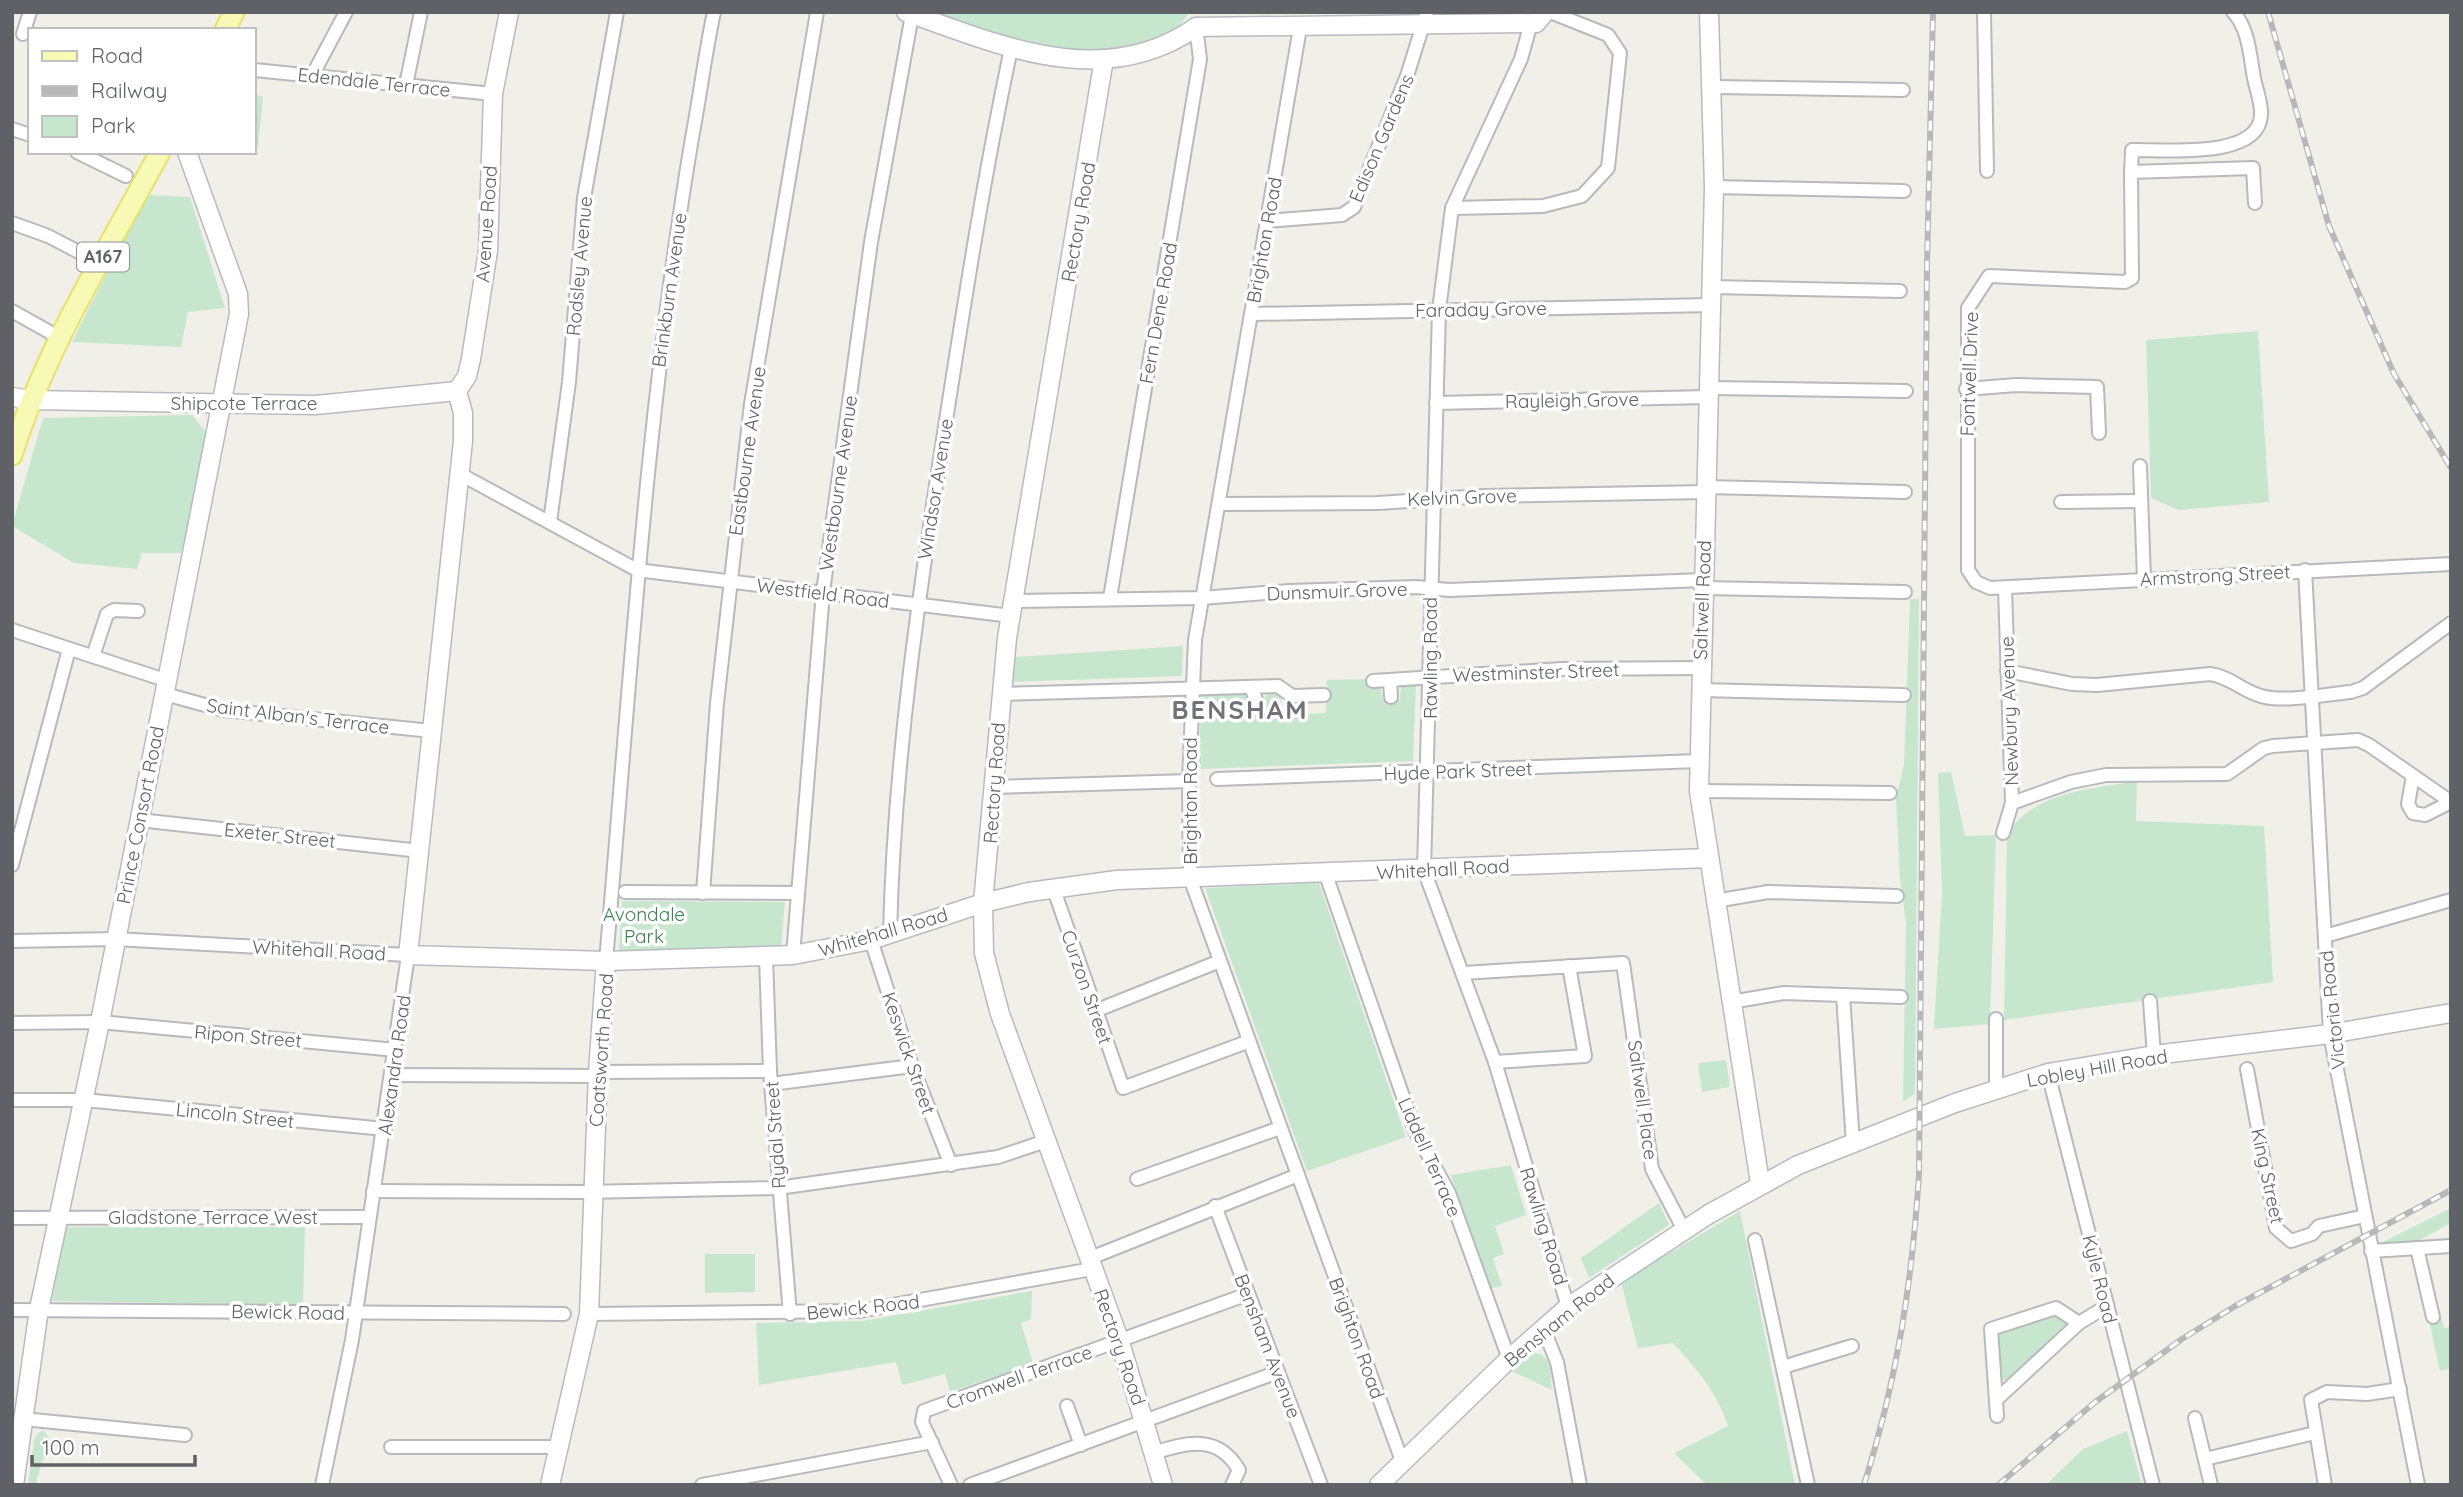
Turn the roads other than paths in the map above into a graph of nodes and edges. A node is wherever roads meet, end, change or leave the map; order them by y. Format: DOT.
graph roads {
  1 [pos="30,12"];
  2 [pos="234,12"];
  3 [pos="346,12"];
  4 [pos="421,12"];
  5 [pos="509,12"];
  6 [pos="617,12"];
  7 [pos="714,12"];
  8 [pos="817,12"];
  9 [pos="1709,12"];
  10 [pos="1984,12"];
  11 [pos="2233,12"];
  12 [pos="909,13"];
  13 [pos="1542,16"];
  14 [pos="1425,19"];
  15 [pos="1198,20"];
  16 [pos="226,28"];
  17 [pos="1300,28"];
  18 [pos="22,34"];
  19 [pos="1011,49"];
  20 [pos="1104,59"];
  21 [pos="256,71"];
  22 [pos="313,76"];
  23 [pos="406,85"];
  24 [pos="1713,87"];
  25 [pos="1903,90"];
  26 [pos="493,94"];
  27 [pos="81,154"];
  28 [pos="159,154"];
  29 [pos="188,154"];
  30 [pos="1987,171"];
  31 [pos="2132,172"];
  32 [pos="126,176"];
  33 [pos="1714,187"];
  34 [pos="1904,191"];
  35 [pos="2255,203"];
  36 [pos="1452,208"];
  37 [pos="1268,221"];
  38 [pos="12,223"];
  39 [pos="100,262"];
  40 [pos="1900,291"];
  41 [pos="1712,296"];
  42 [pos="1439,310"];
  43 [pos="12,311"];
  44 [pos="1252,314"];
  45 [pos="60,338"];
  46 [pos="1966,389"];
  47 [pos="457,391"];
  48 [pos="1906,391"];
  49 [pos="1709,393"];
  50 [pos="22,398"];
  51 [pos="1436,403"];
  52 [pos="222,404"];
  53 [pos="2098,433"];
  54 [pos="12,455"];
  55 [pos="2140,466"];
  56 [pos="460,474"];
  57 [pos="1706,489"];
  58 [pos="1905,492"];
  59 [pos="1433,498"];
  60 [pos="2140,501"];
  61 [pos="2061,502"];
  62 [pos="1219,503"];
  63 [pos="550,522"];
  64 [pos="2451,564"];
  65 [pos="636,569"];
  66 [pos="2305,570"];
  67 [pos="2144,579"];
  68 [pos="730,581"];
  69 [pos="1703,584"];
  70 [pos="1981,585"];
  71 [pos="1430,588"];
  72 [pos="2005,588"];
  73 [pos="823,592"];
  74 [pos="1905,592"];
  75 [pos="1110,598"];
  76 [pos="1202,598"];
  77 [pos="916,605"];
  78 [pos="1012,609"];
  79 [pos="138,611"];
  80 [pos="2451,623"];
  81 [pos="12,630"];
  82 [pos="69,649"];
  83 [pos="93,656"];
  84 [pos="1700,668"];
  85 [pos="2007,671"];
  86 [pos="1431,677"];
  87 [pos="1373,681"];
  88 [pos="1390,681"];
  89 [pos="1251,687"];
  90 [pos="166,688"];
  91 [pos="1191,688"];
  92 [pos="1700,690"];
  93 [pos="1001,694"];
  94 [pos="1324,695"];
  95 [pos="1904,695"];
  96 [pos="2312,695"];
  97 [pos="1391,697"];
  98 [pos="1258,705"];
  99 [pos="432,731"];
  100 [pos="2314,742"];
  101 [pos="1698,761"];
  102 [pos="1429,772"];
  103 [pos="2413,776"];
  104 [pos="1217,779"];
  105 [pos="1189,781"];
  106 [pos="994,787"];
  107 [pos="1699,791"];
  108 [pos="1890,793"];
  109 [pos="2451,802"];
  110 [pos="2012,803"];
  111 [pos="139,820"];
  112 [pos="2003,833"];
  113 [pos="420,850"];
  114 [pos="1709,858"];
  115 [pos="12,865"];
  116 [pos="1424,870"];
  117 [pos="1326,875"];
  118 [pos="1190,878"];
  119 [pos="1053,887"];
  120 [pos="625,892"];
  121 [pos="703,893"];
  122 [pos="798,893"];
  123 [pos="1896,896"];
  124 [pos="2451,900"];
  125 [pos="1715,901"];
  126 [pos="982,903"];
  127 [pos="890,934"];
  128 [pos="2325,936"];
  129 [pos="115,939"];
  130 [pos="871,940"];
  131 [pos="12,941"];
  132 [pos="408,955"];
  133 [pos="793,955"];
  134 [pos="766,957"];
  135 [pos="607,961"];
  136 [pos="1220,961"];
  137 [pos="1569,966"];
  138 [pos="1464,973"];
  139 [pos="1843,995"];
  140 [pos="1901,997"];
  141 [pos="2150,1001"];
  142 [pos="1731,1002"];
  143 [pos="1095,1012"];
  144 [pos="2451,1013"];
  145 [pos="1996,1019"];
  146 [pos="100,1022"];
  147 [pos="12,1023"];
  148 [pos="2330,1034"];
  149 [pos="1247,1042"];
  150 [pos="396,1050"];
  151 [pos="2154,1055"];
  152 [pos="1495,1062"];
  153 [pos="912,1066"];
  154 [pos="2247,1069"];
  155 [pos="2048,1073"];
  156 [pos="598,1074"];
  157 [pos="392,1075"];
  158 [pos="771,1077"];
  159 [pos="1996,1088"];
  160 [pos="12,1100"];
  161 [pos="84,1100"];
  162 [pos="1280,1128"];
  163 [pos="385,1129"];
  164 [pos="1046,1141"];
  165 [pos="1853,1144"];
  166 [pos="951,1165"];
  167 [pos="1298,1175"];
  168 [pos="1137,1179"];
  169 [pos="1760,1183"];
  170 [pos="778,1188"];
  171 [pos="373,1191"];
  172 [pos="594,1191"];
  173 [pos="1215,1206"];
  174 [pos="2365,1216"];
  175 [pos="12,1217"];
  176 [pos="58,1217"];
  177 [pos="369,1217"];
  178 [pos="1684,1230"];
  179 [pos="1755,1240"];
  180 [pos="2451,1246"];
  181 [pos="2417,1248"];
  182 [pos="2371,1251"];
  183 [pos="1090,1264"];
  184 [pos="1248,1294"];
  185 [pos="2107,1306"];
  186 [pos="1568,1307"];
  187 [pos="39,1309"];
  188 [pos="12,1310"];
  189 [pos="356,1313"];
  190 [pos="564,1314"];
  191 [pos="589,1314"];
  192 [pos="790,1314"];
  193 [pos="2433,1317"];
  194 [pos="2079,1323"];
  195 [pos="1543,1328"];
  196 [pos="1119,1339"];
  197 [pos="1852,1346"];
  198 [pos="1509,1359"];
  199 [pos="1783,1367"];
  200 [pos="1278,1373"];
  201 [pos="2400,1389"];
  202 [pos="1996,1400"];
  203 [pos="1067,1406"];
  204 [pos="1997,1416"];
  205 [pos="2195,1418"];
  206 [pos="23,1419"];
  207 [pos="1146,1423"];
  208 [pos="2315,1433"];
  209 [pos="185,1435"];
  210 [pos="932,1442"];
  211 [pos="1081,1445"];
  212 [pos="391,1447"];
  213 [pos="558,1447"];
  214 [pos="1154,1453"];
  215 [pos="2205,1459"];
  216 [pos="1402,1461"];
  217 [pos="14,1485"];
  218 [pos="322,1485"];
  219 [pos="550,1485"];
  220 [pos="702,1485"];
  221 [pos="951,1485"];
  222 [pos="970,1485"];
  223 [pos="1163,1485"];
  224 [pos="1232,1485"];
  225 [pos="1321,1485"];
  226 [pos="1380,1485"];
  227 [pos="1580,1485"];
  228 [pos="1808,1485"];
  229 [pos="2153,1485"];
  230 [pos="2211,1485"];
  231 [pos="2325,1485"];
  232 [pos="2418,1485"];
  1 -- 18 [label="street"];
  2 -- 16 [label="main road"];
  3 -- 22 [label="street"];
  4 -- 23 [label="street"];
  5 -- 26 [label="street, Avenue Road"];
  6 -- 63 [label="street, Rodsley Avenue"];
  7 -- 65 [label="street, Brinkburn Avenue"];
  8 -- 68 [label="street, Eastbourne Avenue"];
  9 -- 24 [label="street, Saltwell Road"];
  10 -- 30 [label="street"];
  11 -- 31 [label="street"];
  12 -- 19 [label="street"];
  12 -- 73 [label="street, Westbourne Avenue"];
  13 -- 14 [label="street"];
  13 -- 36 [label="street, Rawling Road"];
  13 -- 36 [label="street"];
  14 -- 17 [label="street"];
  14 -- 37 [label="street, Edison Gardens"];
  15 -- 17 [label="street"];
  15 -- 20 [label="street"];
  15 -- 75 [label="street, Fern Dene Road"];
  17 -- 37 [label="street, Brighton Road"];
  19 -- 20 [label="street"];
  19 -- 77 [label="street, Windsor Avenue"];
  20 -- 78 [label="street, Rectory Road"];
  21 -- 22 [label="street, Edendale Terrace"];
  22 -- 23 [label="street, Edendale Terrace"];
  23 -- 26 [label="street, Edendale Terrace"];
  24 -- 25 [label="street"];
  24 -- 33 [label="street, Saltwell Road"];
  26 -- 47 [label="street, Avenue Road"];
  27 -- 32 [label="street"];
  28 -- 39 [label="main road, A167"];
  29 -- 52 [label="street, Prince Consort Road"];
  31 -- 35 [label="street"];
  31 -- 46 [label="street, Fontwell Drive"];
  33 -- 34 [label="street"];
  33 -- 41 [label="street, Saltwell Road"];
  36 -- 42 [label="street, Rawling Road"];
  37 -- 44 [label="street, Brighton Road"];
  38 -- 39 [label="street"];
  39 -- 45 [label="main road, A167"];
  40 -- 41 [label="street, Faraday Grove"];
  41 -- 42 [label="street, Faraday Grove"];
  41 -- 49 [label="street, Saltwell Road"];
  42 -- 44 [label="street, Faraday Grove"];
  42 -- 51 [label="street, Rawling Road"];
  43 -- 45 [label="street"];
  44 -- 62 [label="street, Brighton Road"];
  45 -- 50 [label="main road, A167"];
  46 -- 53 [label="street"];
  46 -- 70 [label="street, Fontwell Drive"];
  47 -- 52 [label="street, Shipcote Terrace"];
  47 -- 56 [label="street"];
  48 -- 49 [label="street, Rayleigh Grove"];
  49 -- 51 [label="street, Rayleigh Grove"];
  49 -- 57 [label="street, Saltwell Road"];
  50 -- 52 [label="street, Shipcote Terrace"];
  50 -- 54 [label="main road, A167"];
  51 -- 59 [label="street, Rawling Road"];
  52 -- 90 [label="street, Prince Consort Road"];
  55 -- 60 [label="street"];
  56 -- 63 [label="street"];
  56 -- 99 [label="street, Alexandra Road"];
  57 -- 58 [label="street, Kelvin Grove"];
  57 -- 59 [label="street, Kelvin Grove"];
  57 -- 69 [label="street, Saltwell Road"];
  59 -- 62 [label="street, Kelvin Grove"];
  59 -- 71 [label="street, Rawling Road"];
  60 -- 61 [label="street"];
  60 -- 67 [label="street"];
  62 -- 76 [label="street, Brighton Road"];
  63 -- 65 [label="street"];
  64 -- 66 [label="street, Armstrong Street"];
  65 -- 68 [label="street, Westfield Road"];
  65 -- 135 [label="street, Coatsworth Road"];
  66 -- 67 [label="street, Armstrong Street"];
  66 -- 96 [label="street, Victoria Road"];
  67 -- 72 [label="street, Armstrong Street"];
  68 -- 73 [label="street, Westfield Road"];
  68 -- 121 [label="street, Eastbourne Avenue"];
  69 -- 71 [label="street, Dunsmuir Grove"];
  69 -- 74 [label="street"];
  69 -- 84 [label="street, Saltwell Road"];
  70 -- 72 [label="street, Armstrong Street"];
  71 -- 76 [label="street, Dunsmuir Grove"];
  71 -- 86 [label="street, Rawling Road"];
  72 -- 85 [label="street, Newbury Avenue"];
  73 -- 77 [label="street, Westfield Road"];
  73 -- 122 [label="street, Westbourne Avenue"];
  75 -- 76 [label="street, Dunsmuir Grove"];
  75 -- 78 [label="street, Dunsmuir Grove"];
  76 -- 91 [label="street, Brighton Road"];
  77 -- 78 [label="street, Westfield Road"];
  77 -- 127 [label="street, Windsor Avenue"];
  78 -- 93 [label="street, Rectory Road"];
  79 -- 83 [label="street"];
  80 -- 96 [label="street"];
  81 -- 82 [label="street, Saint Alban's Terrace"];
  82 -- 83 [label="street, Saint Alban's Terrace"];
  82 -- 115 [label="street"];
  83 -- 90 [label="street, Saint Alban's Terrace"];
  84 -- 86 [label="street, Westminster Street"];
  84 -- 92 [label="street, Saltwell Road"];
  85 -- 96 [label="street"];
  85 -- 110 [label="street, Newbury Avenue"];
  86 -- 88 [label="street, Westminster Street"];
  86 -- 102 [label="street, Rawling Road"];
  87 -- 88 [label="street, Westminster Street"];
  88 -- 97 [label="street"];
  89 -- 91 [label="street"];
  89 -- 94 [label="street"];
  89 -- 98 [label="street"];
  90 -- 99 [label="street, Saint Alban's Terrace"];
  90 -- 111 [label="street, Prince Consort Road"];
  91 -- 93 [label="street"];
  91 -- 105 [label="street, Brighton Road"];
  92 -- 95 [label="street"];
  92 -- 101 [label="street, Saltwell Road"];
  93 -- 106 [label="street, Rectory Road"];
  96 -- 100 [label="street, Victoria Road"];
  99 -- 113 [label="street, Alexandra Road"];
  100 -- 103 [label="street"];
  100 -- 110 [label="street"];
  100 -- 128 [label="street, Victoria Road"];
  101 -- 102 [label="street, Hyde Park Street"];
  101 -- 107 [label="street, Saltwell Road"];
  102 -- 104 [label="street, Hyde Park Street"];
  102 -- 116 [label="street, Rawling Road"];
  103 -- 109 [label="street"];
  103 -- 109 [label="street"];
  105 -- 106 [label="street"];
  105 -- 118 [label="street, Brighton Road"];
  106 -- 126 [label="street, Rectory Road"];
  107 -- 108 [label="street"];
  107 -- 114 [label="street, Saltwell Road"];
  110 -- 112 [label="street, Newbury Avenue"];
  111 -- 113 [label="street, Exeter Street"];
  111 -- 129 [label="street, Prince Consort Road"];
  113 -- 132 [label="street, Alexandra Road"];
  114 -- 116 [label="street, Whitehall Road"];
  114 -- 125 [label="street, Saltwell Road"];
  116 -- 117 [label="street, Whitehall Road"];
  116 -- 138 [label="street, Rawling Road"];
  117 -- 118 [label="street, Whitehall Road"];
  117 -- 198 [label="street, Liddell Terrace"];
  118 -- 119 [label="street, Whitehall Road"];
  118 -- 136 [label="street, Brighton Road"];
  119 -- 126 [label="street, Whitehall Road"];
  119 -- 143 [label="street, Curzon Street"];
  120 -- 121 [label="street"];
  121 -- 122 [label="street"];
  122 -- 133 [label="street, Westbourne Avenue"];
  123 -- 125 [label="street"];
  124 -- 128 [label="street"];
  125 -- 142 [label="street, Saltwell Road"];
  126 -- 127 [label="street, Whitehall Road"];
  126 -- 164 [label="street, Rectory Road"];
  127 -- 130 [label="street, Whitehall Road"];
  128 -- 148 [label="street, Victoria Road"];
  129 -- 131 [label="street, Whitehall Road"];
  129 -- 132 [label="street, Whitehall Road"];
  129 -- 146 [label="street, Prince Consort Road"];
  130 -- 133 [label="street, Whitehall Road"];
  130 -- 153 [label="street, Keswick Street"];
  132 -- 135 [label="street, Whitehall Road"];
  132 -- 150 [label="street, Alexandra Road"];
  133 -- 134 [label="street, Whitehall Road"];
  134 -- 135 [label="street, Whitehall Road"];
  134 -- 158 [label="street, Rydal Street"];
  135 -- 156 [label="street, Coatsworth Road"];
  136 -- 143 [label="street"];
  136 -- 149 [label="street, Brighton Road"];
  137 -- 138 [label="street"];
  137 -- 152 [label="street"];
  137 -- 178 [label="street, Saltwell Place"];
  138 -- 152 [label="street, Rawling Road"];
  139 -- 140 [label="street"];
  139 -- 142 [label="street"];
  139 -- 165 [label="street"];
  141 -- 151 [label="street"];
  142 -- 169 [label="street, Saltwell Road"];
  143 -- 149 [label="street, Curzon Street"];
  144 -- 148 [label="street, Lobley Hill Road"];
  145 -- 159 [label="street"];
  146 -- 147 [label="street, Ripon Street"];
  146 -- 150 [label="street, Ripon Street"];
  146 -- 161 [label="street, Prince Consort Road"];
  148 -- 151 [label="street, Lobley Hill Road"];
  148 -- 174 [label="street, Victoria Road"];
  149 -- 162 [label="street, Brighton Road"];
  150 -- 157 [label="street, Alexandra Road"];
  151 -- 155 [label="street, Lobley Hill Road"];
  152 -- 186 [label="street, Rawling Road"];
  153 -- 158 [label="street"];
  153 -- 166 [label="street, Keswick Street"];
  154 -- 174 [label="street, King Street"];
  155 -- 159 [label="street, Lobley Hill Road"];
  155 -- 185 [label="street, Kyle Road"];
  156 -- 157 [label="street"];
  156 -- 158 [label="street"];
  156 -- 172 [label="street, Coatsworth Road"];
  157 -- 163 [label="street, Alexandra Road"];
  158 -- 170 [label="street, Rydal Street"];
  159 -- 165 [label="street, Lobley Hill Road"];
  160 -- 161 [label="street, Lincoln Street"];
  161 -- 163 [label="street, Lincoln Street"];
  161 -- 176 [label="street, Prince Consort Road"];
  162 -- 167 [label="street, Brighton Road"];
  162 -- 168 [label="street"];
  163 -- 171 [label="street, Alexandra Road"];
  164 -- 166 [label="street"];
  164 -- 183 [label="street, Rectory Road"];
  165 -- 169 [label="street, Lobley Hill Road"];
  166 -- 170 [label="street"];
  167 -- 173 [label="street, Bewick Road"];
  167 -- 216 [label="street, Brighton Road"];
  169 -- 178 [label="street, Bensham Road"];
  170 -- 172 [label="street"];
  170 -- 192 [label="street, Rydal Street"];
  171 -- 172 [label="street"];
  171 -- 177 [label="street, Alexandra Road"];
  172 -- 191 [label="street, Coatsworth Road"];
  173 -- 183 [label="street, Bewick Road"];
  173 -- 184 [label="street, Bensham Avenue"];
  174 -- 182 [label="street, Victoria Road"];
  175 -- 176 [label="street, Gladstone Terrace West"];
  176 -- 177 [label="street, Gladstone Terrace West"];
  176 -- 187 [label="street, Prince Consort Road"];
  177 -- 189 [label="street, Alexandra Road"];
  178 -- 186 [label="street, Bensham Road"];
  179 -- 199 [label="street"];
  180 -- 181 [label="street"];
  181 -- 182 [label="street"];
  181 -- 193 [label="street"];
  182 -- 201 [label="street, Victoria Road"];
  183 -- 192 [label="street, Bewick Road"];
  183 -- 196 [label="street, Rectory Road"];
  184 -- 196 [label="street, Cromwell Terrace"];
  184 -- 200 [label="street, Bensham Avenue"];
  185 -- 194 [label="street"];
  185 -- 229 [label="street, Kyle Road"];
  186 -- 195 [label="street, Bensham Road"];
  187 -- 188 [label="street, Bewick Road"];
  187 -- 189 [label="street, Bewick Road"];
  187 -- 206 [label="street, Prince Consort Road"];
  189 -- 190 [label="street, Bewick Road"];
  189 -- 218 [label="street, Alexandra Road"];
  191 -- 192 [label="street, Bewick Road"];
  191 -- 213 [label="street, Coatsworth Road"];
  194 -- 202 [label="street"];
  194 -- 202 [label="street"];
  195 -- 198 [label="street, Bensham Road"];
  195 -- 227 [label="street"];
  196 -- 207 [label="street, Rectory Road"];
  196 -- 210 [label="street, Cromwell Terrace"];
  197 -- 199 [label="street"];
  198 -- 216 [label="street, Bensham Road"];
  199 -- 228 [label="street"];
  200 -- 207 [label="street"];
  200 -- 225 [label="street, Bensham Avenue"];
  201 -- 208 [label="street"];
  201 -- 232 [label="street, Victoria Road"];
  202 -- 204 [label="street"];
  203 -- 211 [label="street"];
  205 -- 215 [label="street"];
  206 -- 209 [label="street"];
  206 -- 217 [label="street, Prince Consort Road"];
  207 -- 211 [label="street"];
  207 -- 214 [label="street, Rectory Road"];
  208 -- 215 [label="street"];
  208 -- 231 [label="street"];
  210 -- 220 [label="street"];
  210 -- 221 [label="street"];
  211 -- 222 [label="street"];
  212 -- 213 [label="street"];
  213 -- 219 [label="street, Coatsworth Road"];
  214 -- 223 [label="street, Rectory Road"];
  214 -- 224 [label="street"];
  215 -- 230 [label="street"];
  216 -- 226 [label="street, Bensham Road"];
}
